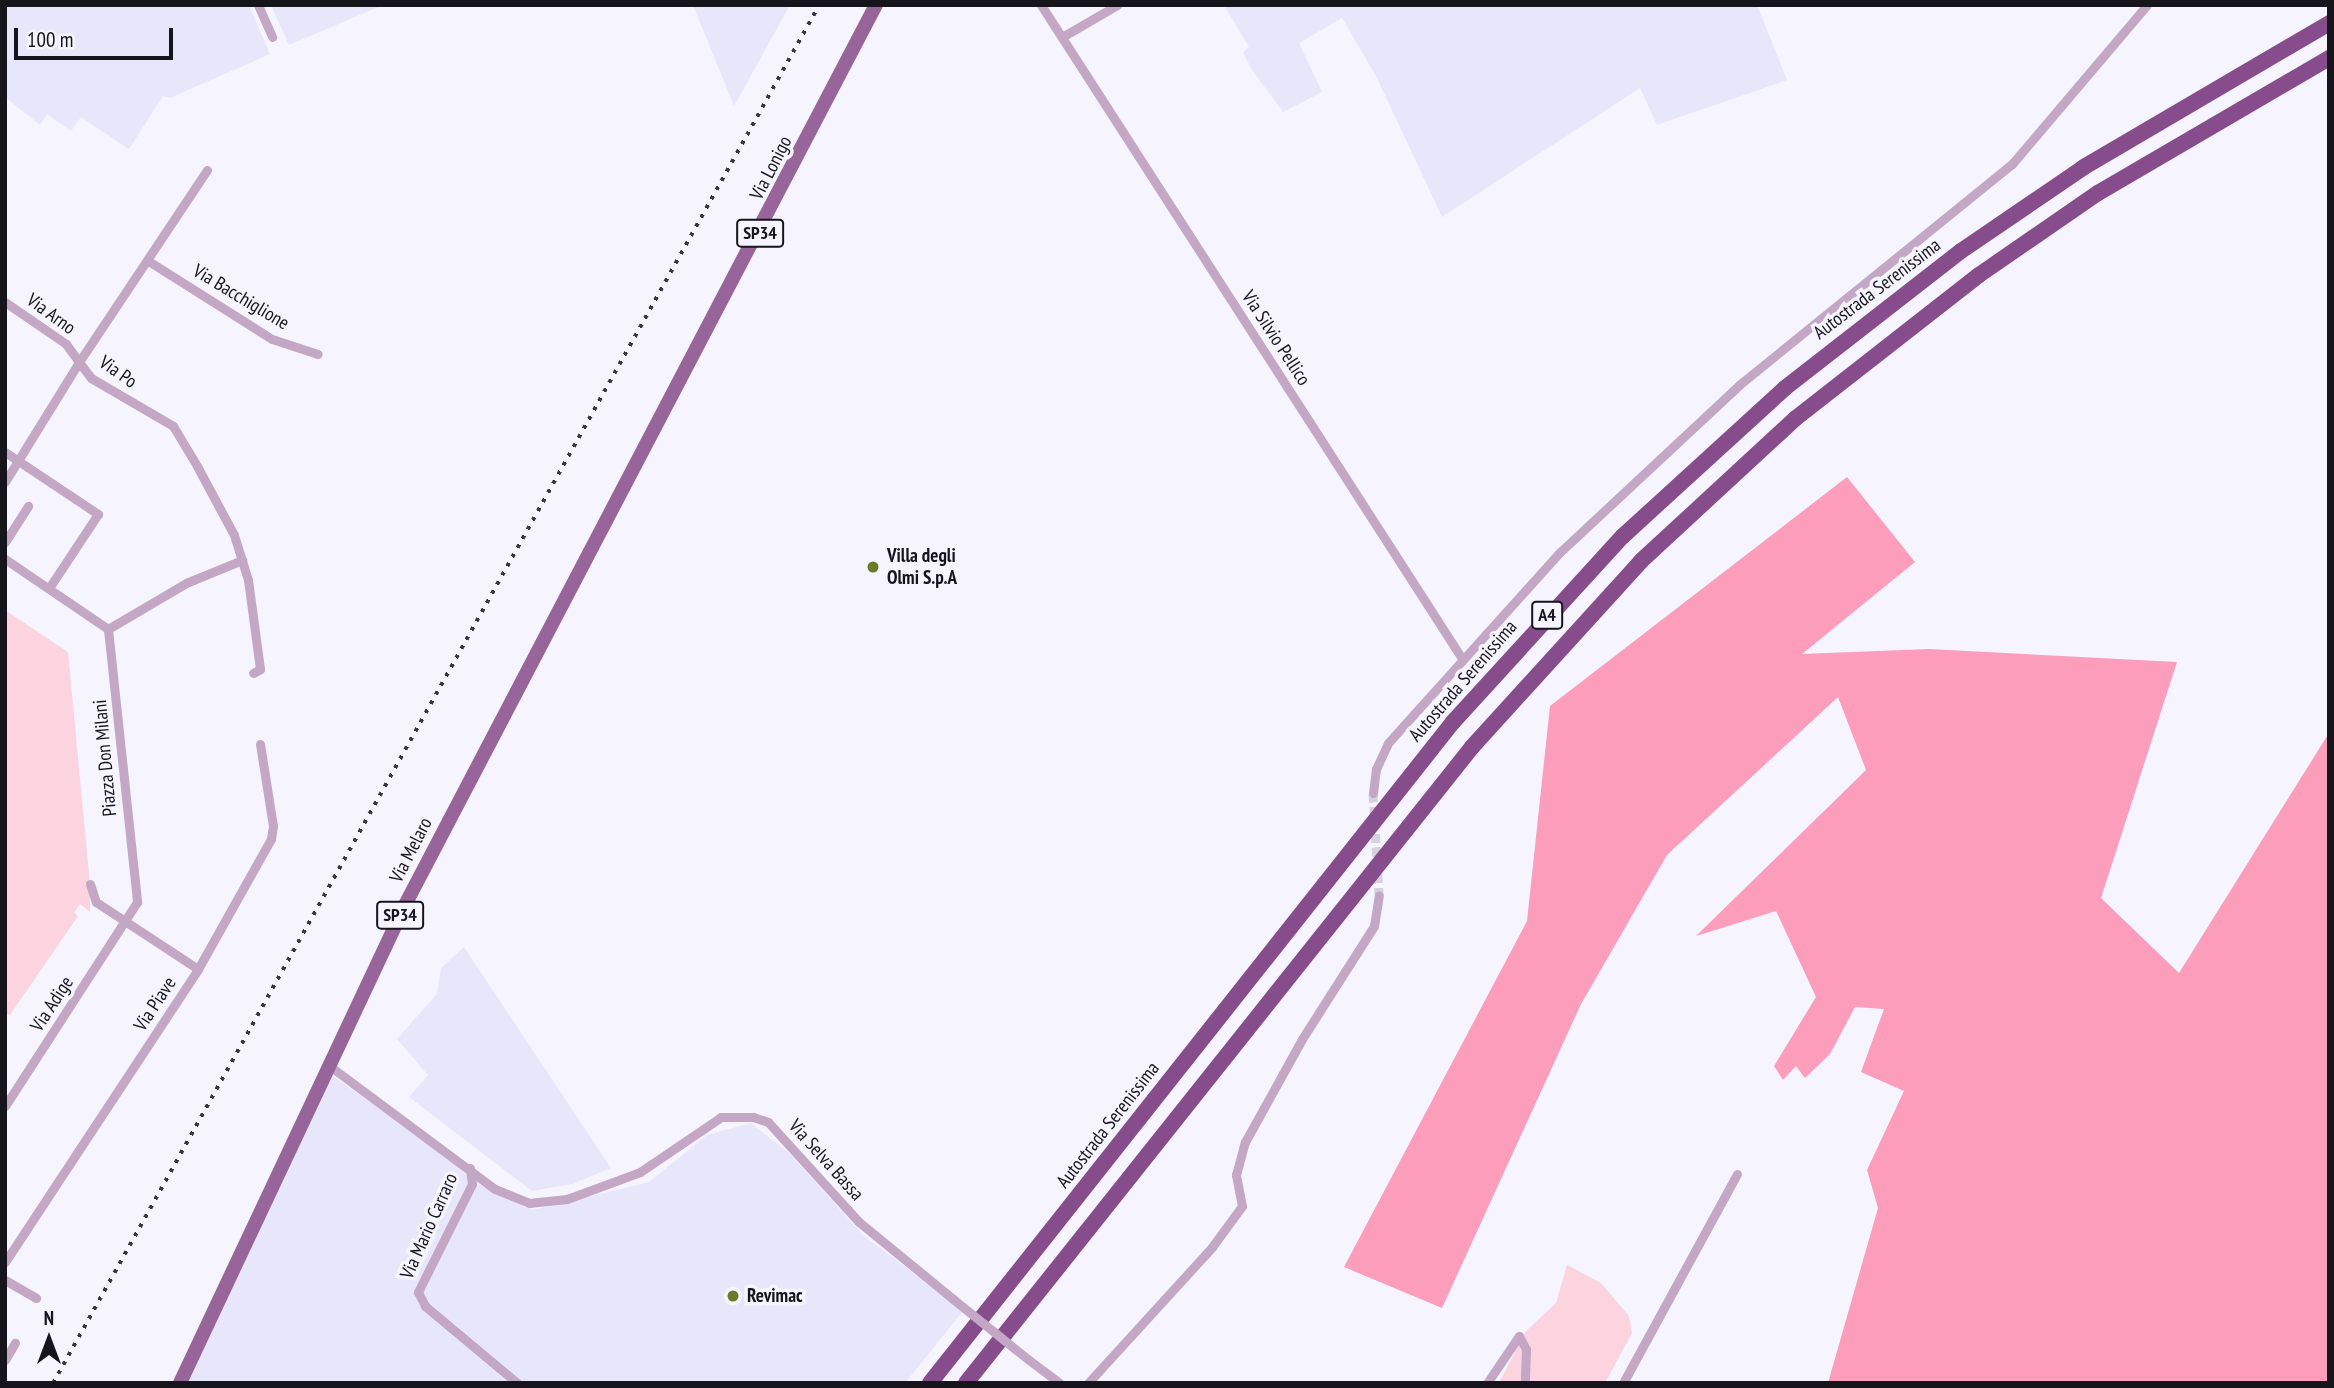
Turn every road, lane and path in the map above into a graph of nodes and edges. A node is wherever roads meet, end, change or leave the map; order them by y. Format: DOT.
graph roads {
  1 [pos="258,5"];
  2 [pos="876,5"];
  3 [pos="1041,5"];
  4 [pos="1117,5"];
  5 [pos="2147,5"];
  6 [pos="2329,23"];
  7 [pos="272,37"];
  8 [pos="1062,37"];
  9 [pos="2329,58"];
  10 [pos="207,170"];
  11 [pos="149,262"];
  12 [pos="5,302"];
  13 [pos="318,354"];
  14 [pos="79,362"];
  15 [pos="5,452"];
  16 [pos="640,458"];
  17 [pos="18,462"];
  18 [pos="5,482"];
  19 [pos="28,506"];
  20 [pos="5,542"];
  21 [pos="5,559"];
  22 [pos="242,560"];
  23 [pos="49,588"];
  24 [pos="108,629"];
  25 [pos="1461,657"];
  26 [pos="253,673"];
  27 [pos="260,744"];
  28 [pos="1373,793"];
  29 [pos="90,884"];
  30 [pos="1379,895"];
  31 [pos="128,921"];
  32 [pos="198,969"];
  33 [pos="327,1063"];
  34 [pos="5,1106"];
  35 [pos="469,1167"];
  36 [pos="1737,1174"];
  37 [pos="5,1262"];
  38 [pos="5,1280"];
  39 [pos="36,1298"];
  40 [pos="15,1343"];
  41 [pos="5,1360"];
  42 [pos="180,1383"];
  43 [pos="517,1383"];
  44 [pos="930,1383"];
  45 [pos="966,1383"];
  46 [pos="1059,1383"];
  47 [pos="1088,1383"];
  48 [pos="1487,1383"];
  49 [pos="1525,1383"];
  50 [pos="1623,1383"];
  1 -- 7 [label="street"];
  2 -- 16 [label="main road, Via Lonigo / SP34"];
  3 -- 8 [label="street, Via Silvio Pellico"];
  4 -- 8 [label="street"];
  5 -- 25 [label="street"];
  6 -- 44 [label="highway, Autostrada Serenissima / A4"];
  8 -- 25 [label="street, Via Silvio Pellico"];
  9 -- 45 [label="highway, A4"];
  10 -- 11 [label="street, Via Po"];
  11 -- 13 [label="street, Via Bacchiglione"];
  11 -- 14 [label="street, Via Po"];
  12 -- 14 [label="street, Via Arno"];
  14 -- 17 [label="street, Via Arno"];
  14 -- 22 [label="street, Via Po"];
  15 -- 17 [label="street"];
  16 -- 33 [label="main road, Via Melaro / SP34"];
  17 -- 18 [label="street, Via Arno"];
  17 -- 23 [label="street"];
  19 -- 20 [label="street"];
  21 -- 23 [label="street"];
  22 -- 24 [label="street"];
  22 -- 26 [label="street, Via Po"];
  23 -- 24 [label="street"];
  24 -- 31 [label="street, Piazza Don Milani"];
  25 -- 28 [label="street"];
  27 -- 32 [label="street, Via Piave"];
  29 -- 31 [label="street"];
  30 -- 47 [label="street"];
  31 -- 32 [label="street"];
  31 -- 34 [label="street, Via Adige"];
  32 -- 37 [label="street, Via Piave"];
  33 -- 35 [label="street, Via Selva Bassa"];
  33 -- 42 [label="main road, Via Melaro / SP34"];
  35 -- 43 [label="street, Via Mario Carraro"];
  35 -- 46 [label="street, Via Selva Bassa, bridge"];
  36 -- 50 [label="street"];
  38 -- 39 [label="street"];
  40 -- 41 [label="street"];
  48 -- 49 [label="street"];
}
